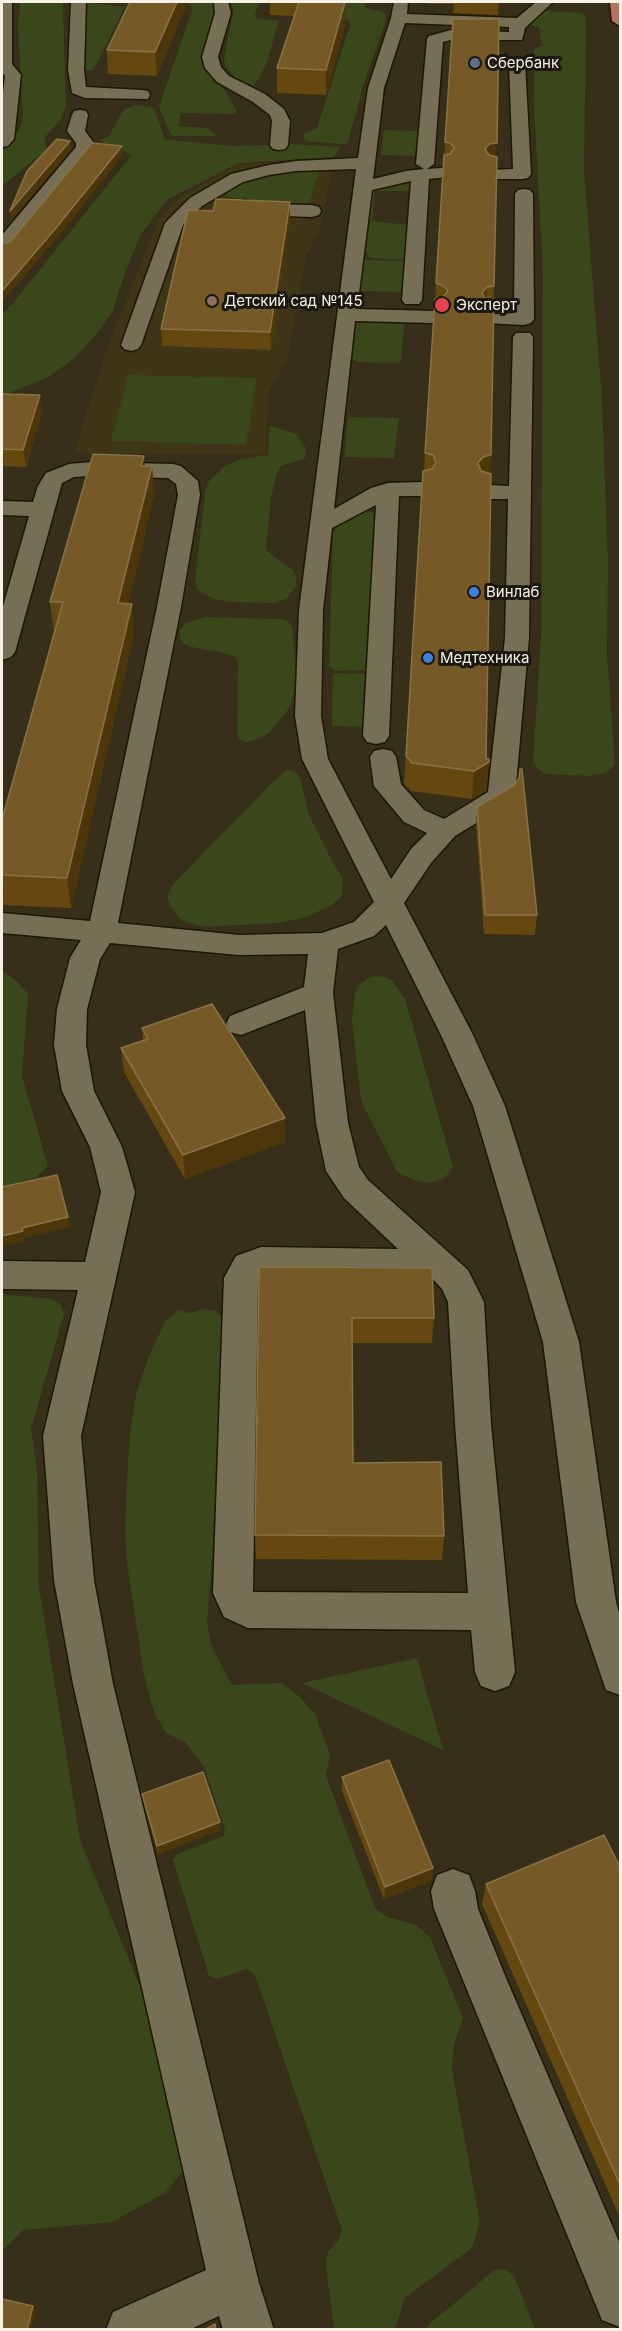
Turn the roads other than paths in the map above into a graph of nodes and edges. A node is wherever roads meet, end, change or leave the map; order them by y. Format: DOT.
graph roads {
  1 [pos="4,2"];
  2 [pos="78,2"];
  3 [pos="221,2"];
  4 [pos="545,2"];
  5 [pos="618,2"];
  6 [pos="499,8"];
  7 [pos="400,9"];
  8 [pos="621,21"];
  9 [pos="521,23"];
  10 [pos="517,63"];
  11 [pos="3,65"];
  12 [pos="142,95"];
  13 [pos="80,115"];
  14 [pos="2,142"];
  15 [pos="279,145"];
  16 [pos="423,169"];
  17 [pos="443,172"];
  18 [pos="495,174"];
  19 [pos="365,175"];
  20 [pos="211,192"];
  21 [pos="524,194"];
  22 [pos="312,211"];
  23 [pos="2,246"];
  24 [pos="412,300"];
  25 [pos="347,315"];
  26 [pos="434,317"];
  27 [pos="492,319"];
  28 [pos="523,337"];
  29 [pos="132,345"];
  30 [pos="423,489"];
  31 [pos="388,490"];
  32 [pos="489,492"];
  33 [pos="521,493"];
  34 [pos="2,508"];
  35 [pos="42,509"];
  36 [pos="322,524"];
  37 [pos="2,652"];
  38 [pos="445,830"];
  39 [pos="388,904"];
  40 [pos="2,923"];
  41 [pos="102,932"];
  42 [pos="324,944"];
  43 [pos="318,993"];
  44 [pos="241,1024"];
  45 [pos="440,1263"];
  46 [pos="2,1275"];
  47 [pos="99,1276"];
  48 [pos="490,1612"];
  49 [pos="495,1672"];
  50 [pos="621,1676"];
  51 [pos="453,1891"];
  52 [pos="234,2283"];
  53 [pos="621,2302"];
  54 [pos="131,2330"];
  55 [pos="249,2330"];
  1 -- 11 [label="street"];
  2 -- 12 [label="street"];
  3 -- 15 [label="street"];
  4 -- 9 [label="street"];
  5 -- 8 [label="main road"];
  6 -- 7 [label="street"];
  7 -- 9 [label="street"];
  7 -- 19 [label="street"];
  9 -- 16 [label="street"];
  10 -- 18 [label="street"];
  11 -- 14 [label="street"];
  13 -- 23 [label="street"];
  16 -- 17 [label="street"];
  16 -- 19 [label="street"];
  16 -- 24 [label="street"];
  19 -- 20 [label="street"];
  19 -- 25 [label="street"];
  20 -- 22 [label="street"];
  20 -- 29 [label="street"];
  21 -- 27 [label="street"];
  25 -- 26 [label="street"];
  25 -- 36 [label="street"];
  28 -- 33 [label="street"];
  30 -- 31 [label="street"];
  31 -- 36 [label="street"];
  31 -- 38 [label="street"];
  32 -- 33 [label="street"];
  33 -- 38 [label="street"];
  34 -- 35 [label="street"];
  35 -- 37 [label="street"];
  35 -- 41 [label="street"];
  36 -- 39 [label="street"];
  38 -- 39 [label="street"];
  39 -- 42 [label="street"];
  39 -- 50 [label="street"];
  40 -- 41 [label="street"];
  41 -- 42 [label="street"];
  41 -- 47 [label="street"];
  42 -- 43 [label="street"];
  43 -- 44 [label="street"];
  43 -- 45 [label="street"];
  45 -- 48 [label="street"];
  45 -- 48 [label="street"];
  46 -- 47 [label="street"];
  47 -- 52 [label="street"];
  48 -- 49 [label="street"];
  51 -- 53 [label="street"];
  52 -- 54 [label="street"];
  52 -- 55 [label="street"];
}
